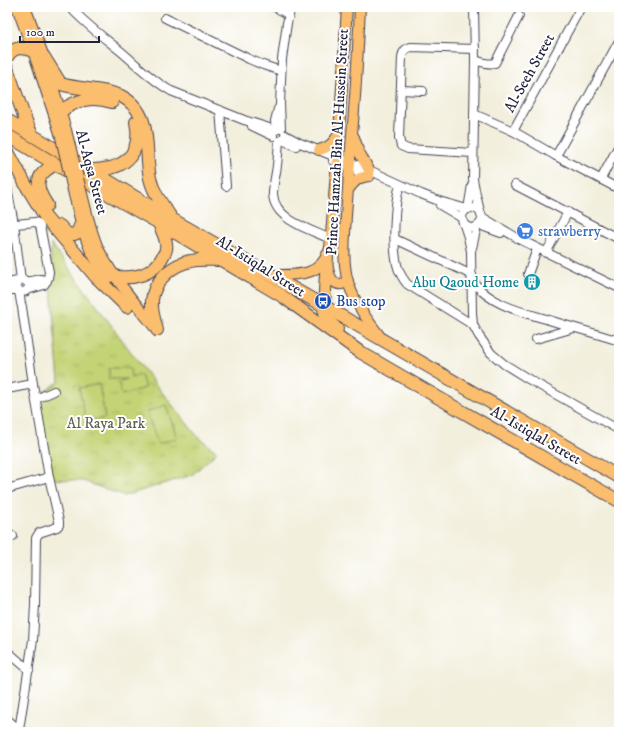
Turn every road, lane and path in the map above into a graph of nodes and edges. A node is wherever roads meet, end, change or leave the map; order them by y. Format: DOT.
graph roads {
  1 [pos="17,7"];
  2 [pos="25,7"];
  3 [pos="70,7"];
  4 [pos="275,7"];
  5 [pos="339,7"];
  6 [pos="347,7"];
  7 [pos="360,7"];
  8 [pos="474,7"];
  9 [pos="581,7"];
  10 [pos="290,11"];
  11 [pos="519,16"];
  12 [pos="165,18"];
  13 [pos="346,30"];
  14 [pos="619,41"];
  15 [pos="475,49"];
  16 [pos="39,54"];
  17 [pos="7,57"];
  18 [pos="475,60"];
  19 [pos="7,68"];
  20 [pos="281,71"];
  21 [pos="401,90"];
  22 [pos="423,91"];
  23 [pos="220,110"];
  24 [pos="61,111"];
  25 [pos="474,114"];
  26 [pos="7,120"];
  27 [pos="513,131"];
  28 [pos="63,132"];
  29 [pos="352,133"];
  30 [pos="279,134"];
  31 [pos="339,134"];
  32 [pos="32,135"];
  33 [pos="7,136"];
  34 [pos="619,146"];
  35 [pos="313,149"];
  36 [pos="7,150"];
  37 [pos="473,153"];
  38 [pos="556,156"];
  39 [pos="337,160"];
  40 [pos="55,164"];
  41 [pos="349,165"];
  42 [pos="90,170"];
  43 [pos="369,173"];
  44 [pos="473,179"];
  45 [pos="601,179"];
  46 [pos="515,185"];
  47 [pos="226,186"];
  48 [pos="400,186"];
  49 [pos="7,187"];
  50 [pos="619,189"];
  51 [pos="348,190"];
  52 [pos="78,195"];
  53 [pos="468,209"];
  54 [pos="568,212"];
  55 [pos="170,218"];
  56 [pos="462,220"];
  57 [pos="480,221"];
  58 [pos="158,223"];
  59 [pos="82,224"];
  60 [pos="11,225"];
  61 [pos="331,239"];
  62 [pos="395,239"];
  63 [pos="619,239"];
  64 [pos="537,249"];
  65 [pos="471,251"];
  66 [pos="546,253"];
  67 [pos="327,256"];
  68 [pos="220,260"];
  69 [pos="528,274"];
  70 [pos="270,275"];
  71 [pos="114,276"];
  72 [pos="472,277"];
  73 [pos="22,281"];
  74 [pos="47,281"];
  75 [pos="348,282"];
  76 [pos="7,283"];
  77 [pos="619,288"];
  78 [pos="7,290"];
  79 [pos="22,291"];
  80 [pos="324,306"];
  81 [pos="127,307"];
  82 [pos="473,325"];
  83 [pos="574,328"];
  84 [pos="157,330"];
  85 [pos="536,339"];
  86 [pos="344,340"];
  87 [pos="383,341"];
  88 [pos="619,341"];
  89 [pos="32,384"];
  90 [pos="7,389"];
  91 [pos="54,391"];
  92 [pos="36,400"];
  93 [pos="619,430"];
  94 [pos="49,477"];
  95 [pos="619,477"];
  96 [pos="7,489"];
  97 [pos="619,501"];
  98 [pos="7,651"];
  99 [pos="28,670"];
  100 [pos="7,719"];
  101 [pos="20,731"];
  1 -- 16 [label="main road, Al-Aqsa Street"];
  2 -- 16 [label="main road, Al-Aqsa Street"];
  3 -- 23 [label="street"];
  4 -- 10 [label="street"];
  5 -- 13 [label="main road"];
  6 -- 13 [label="main road, Prince Hamzah Bin Al-Hussein Street"];
  7 -- 29 [label="main road, Prince Hamzah Bin Al-Hussein Street"];
  8 -- 15 [label="street"];
  9 -- 27 [label="street, Al-Seeh Street"];
  10 -- 20 [label="street"];
  11 -- 18 [label="street"];
  12 -- 20 [label="street"];
  13 -- 31 [label="main road, Prince Hamzah Bin Al-Hussein Street"];
  14 -- 38 [label="street"];
  15 -- 18 [label="street"];
  15 -- 21 [label="street"];
  16 -- 17 [label="highway"];
  16 -- 24 [label="main road, Al-Aqsa Street"];
  16 -- 28 [label="main road, Al-Aqsa Street"];
  16 -- 55 [label="highway"];
  18 -- 25 [label="street"];
  19 -- 32 [label="highway"];
  20 -- 30 [label="street"];
  21 -- 22 [label="street"];
  21 -- 37 [label="street"];
  23 -- 30 [label="street"];
  23 -- 47 [label="street"];
  24 -- 28 [label="main road, Al-Aqsa Street"];
  24 -- 42 [label="highway"];
  25 -- 27 [label="street"];
  25 -- 37 [label="street"];
  26 -- 32 [label="highway, Al-Istiqlal Street"];
  27 -- 38 [label="street"];
  28 -- 52 [label="main road, Al-Aqsa Street, bridge"];
  29 -- 41 [label="main road, Prince Hamzah Bin Al-Hussein Street"];
  29 -- 43 [label="main road"];
  30 -- 35 [label="street"];
  30 -- 61 [label="street"];
  31 -- 35 [label="main road"];
  31 -- 39 [label="main road, Prince Hamzah Bin Al-Hussein Street"];
  32 -- 42 [label="highway, Al-Istiqlal Street"];
  33 -- 40 [label="highway, Al-Istiqlal Street"];
  34 -- 45 [label="street"];
  35 -- 39 [label="street"];
  36 -- 81 [label="highway"];
  37 -- 44 [label="street"];
  38 -- 45 [label="street"];
  39 -- 41 [label="street"];
  39 -- 61 [label="main road, Prince Hamzah Bin Al-Hussein Street"];
  40 -- 58 [label="highway, Al-Istiqlal Street"];
  40 -- 59 [label="highway"];
  41 -- 43 [label="street"];
  41 -- 51 [label="main road, Prince Hamzah Bin Al-Hussein Street"];
  42 -- 55 [label="highway, Al-Istiqlal Street"];
  43 -- 48 [label="street"];
  43 -- 51 [label="main road"];
  44 -- 53 [label="street"];
  44 -- 57 [label="street"];
  45 -- 50 [label="street"];
  46 -- 54 [label="street"];
  48 -- 53 [label="street"];
  48 -- 56 [label="street"];
  48 -- 62 [label="street"];
  49 -- 60 [label="street"];
  51 -- 75 [label="main road, Prince Hamzah Bin Al-Hussein Street"];
  52 -- 59 [label="main road, Al-Aqsa Street"];
  52 -- 71 [label="main road, Al-Aqsa Street"];
  53 -- 56 [label="street"];
  53 -- 57 [label="street"];
  54 -- 63 [label="street"];
  54 -- 66 [label="street"];
  55 -- 70 [label="highway, Al-Istiqlal Street"];
  56 -- 57 [label="street"];
  56 -- 65 [label="street"];
  57 -- 64 [label="street"];
  57 -- 65 [label="street"];
  58 -- 68 [label="highway, Al-Istiqlal Street"];
  58 -- 71 [label="highway"];
  59 -- 81 [label="main road, Al-Aqsa Street"];
  60 -- 73 [label="street"];
  60 -- 74 [label="street"];
  61 -- 67 [label="main road, Prince Hamzah Bin Al-Hussein Street"];
  62 -- 72 [label="street"];
  62 -- 82 [label="street"];
  64 -- 66 [label="street"];
  64 -- 69 [label="street"];
  65 -- 72 [label="street"];
  66 -- 77 [label="street"];
  67 -- 70 [label="main road, Prince Hamzah Bin Al-Hussein Street"];
  67 -- 75 [label="main road"];
  67 -- 80 [label="highway"];
  68 -- 84 [label="highway"];
  68 -- 86 [label="highway, Al-Istiqlal Street"];
  70 -- 80 [label="highway, Al-Istiqlal Street"];
  71 -- 84 [label="main road, Al-Aqsa Street"];
  72 -- 82 [label="street"];
  72 -- 83 [label="street"];
  73 -- 74 [label="street"];
  73 -- 76 [label="street"];
  73 -- 79 [label="street"];
  73 -- 79 [label="street"];
  74 -- 79 [label="street"];
  75 -- 87 [label="main road, Prince Hamzah Bin Al-Hussein Street"];
  78 -- 79 [label="street"];
  79 -- 89 [label="street"];
  80 -- 86 [label="highway"];
  80 -- 87 [label="highway, Al-Istiqlal Street"];
  82 -- 93 [label="street"];
  83 -- 85 [label="street"];
  83 -- 88 [label="street"];
  86 -- 97 [label="highway, Al-Istiqlal Street"];
  87 -- 95 [label="highway, Al-Istiqlal Street"];
  89 -- 90 [label="street"];
  89 -- 92 [label="street"];
  91 -- 92 [label="street"];
  92 -- 94 [label="street"];
  94 -- 96 [label="street"];
  94 -- 99 [label="street"];
  98 -- 99 [label="street"];
  99 -- 101 [label="street"];
  100 -- 101 [label="street"];
}
